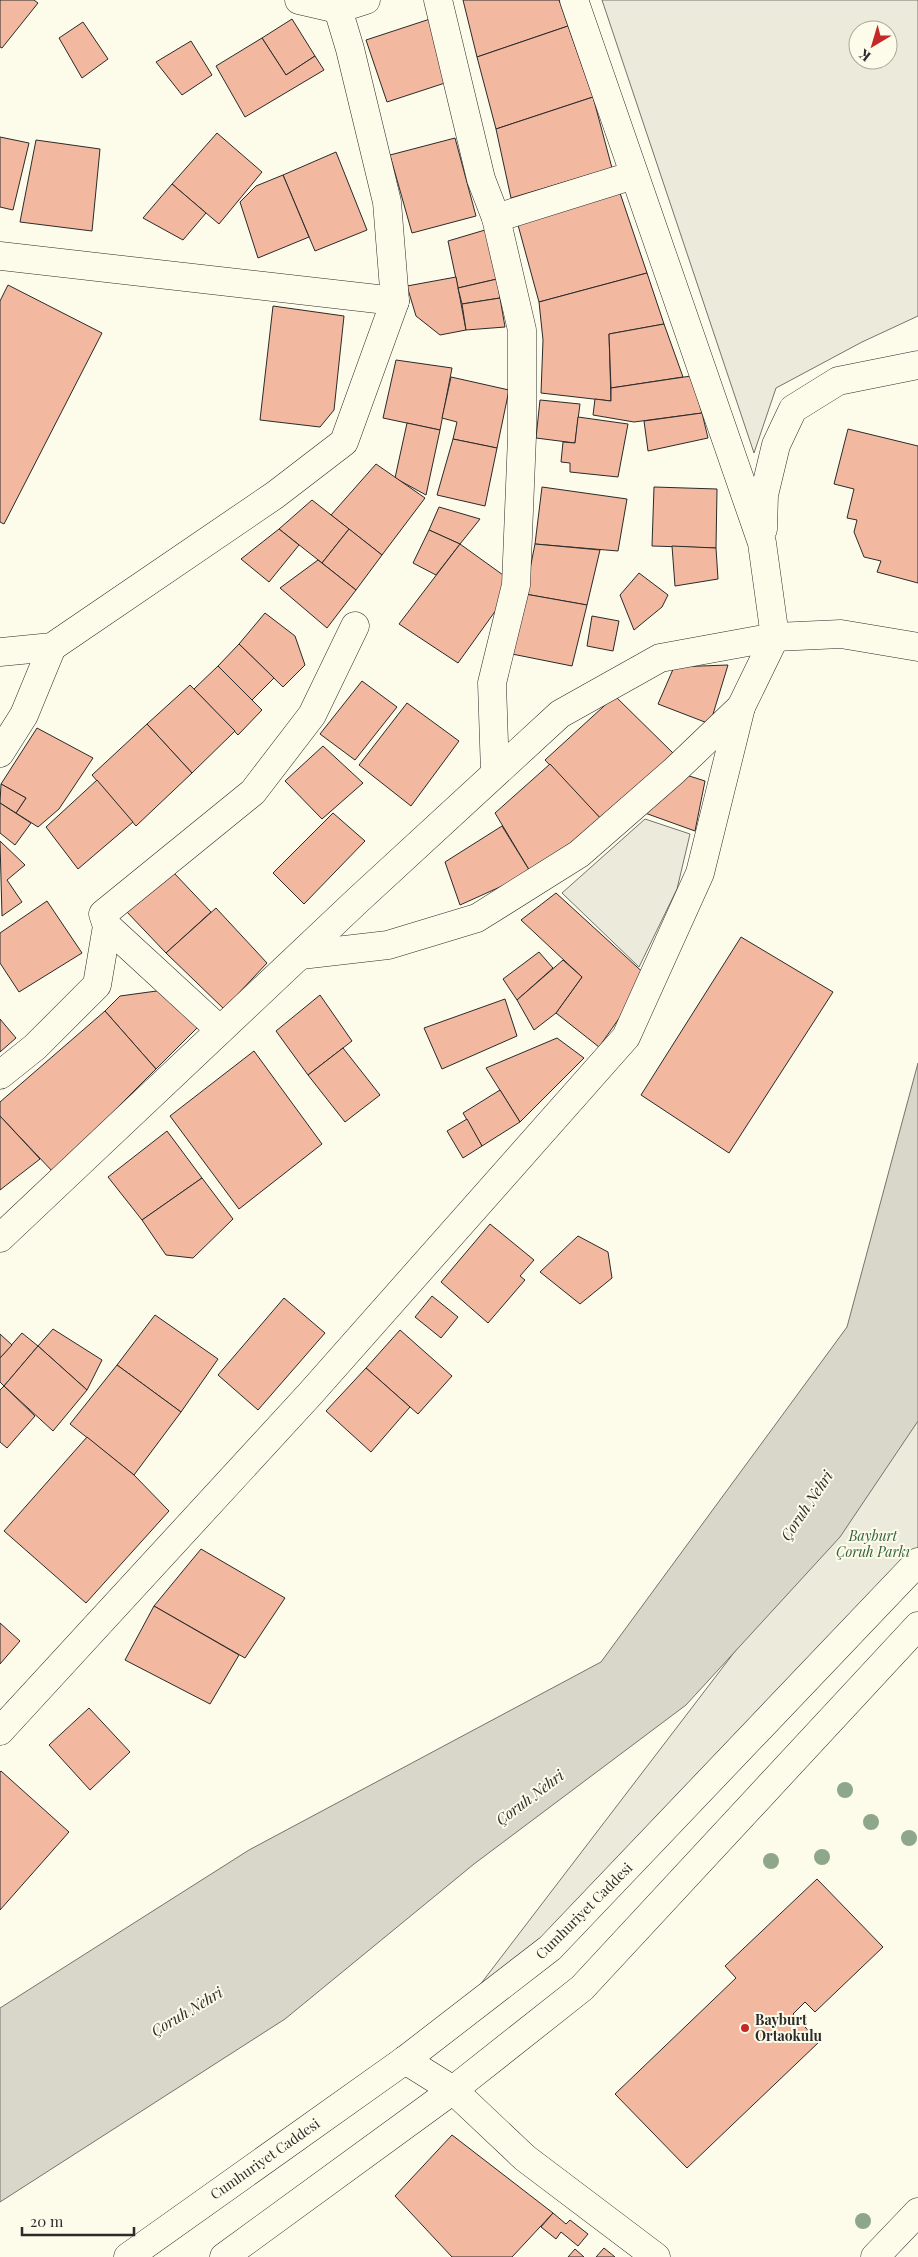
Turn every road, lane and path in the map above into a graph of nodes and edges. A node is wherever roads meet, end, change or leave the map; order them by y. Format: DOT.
graph roads {
  1 [pos="299,0"];
  2 [pos="366,0"];
  3 [pos="438,0"];
  4 [pos="574,0"];
  5 [pos="338,10"];
  6 [pos="634,174"];
  7 [pos="496,218"];
  8 [pos="0,256"];
  9 [pos="396,301"];
  10 [pos="918,365"];
  11 [pos="762,544"];
  12 [pos="355,626"];
  13 [pos="775,637"];
  14 [pos="52,647"];
  15 [pos="918,647"];
  16 [pos="0,652"];
  17 [pos="741,707"];
  18 [pos="0,753"];
  19 [pos="496,773"];
  20 [pos="107,926"];
  21 [pos="301,955"];
  22 [pos="220,1030"];
  23 [pos="0,1075"];
  24 [pos="0,1238"];
  25 [pos="918,1562"];
  26 [pos="918,1626"];
  27 [pos="0,1731"];
  28 [pos="405,2060"];
  29 [pos="452,2090"];
  30 [pos="918,2212"];
  31 [pos="128,2257"];
  32 [pos="224,2257"];
  33 [pos="656,2257"];
  34 [pos="875,2257"];
  1 -- 5 [label="street"];
  2 -- 5 [label="street"];
  3 -- 7 [label="street"];
  4 -- 6 [label="street"];
  5 -- 9 [label="street"];
  6 -- 7 [label="street"];
  6 -- 11 [label="street"];
  7 -- 19 [label="street"];
  8 -- 9 [label="street"];
  9 -- 14 [label="street"];
  10 -- 11 [label="street"];
  11 -- 13 [label="street"];
  12 -- 20 [label="street"];
  13 -- 15 [label="street"];
  13 -- 17 [label="street"];
  13 -- 19 [label="street"];
  14 -- 16 [label="street"];
  14 -- 18 [label="street"];
  17 -- 21 [label="street"];
  17 -- 27 [label="street"];
  19 -- 21 [label="street"];
  20 -- 22 [label="street"];
  20 -- 23 [label="street"];
  21 -- 22 [label="street"];
  22 -- 24 [label="street"];
  25 -- 28 [label="street, Cumhuriyet Caddesi"];
  26 -- 29 [label="street"];
  28 -- 29 [label="street"];
  28 -- 31 [label="street, Cumhuriyet Caddesi"];
  29 -- 32 [label="street"];
  29 -- 33 [label="street"];
  30 -- 34 [label="street"];
}
